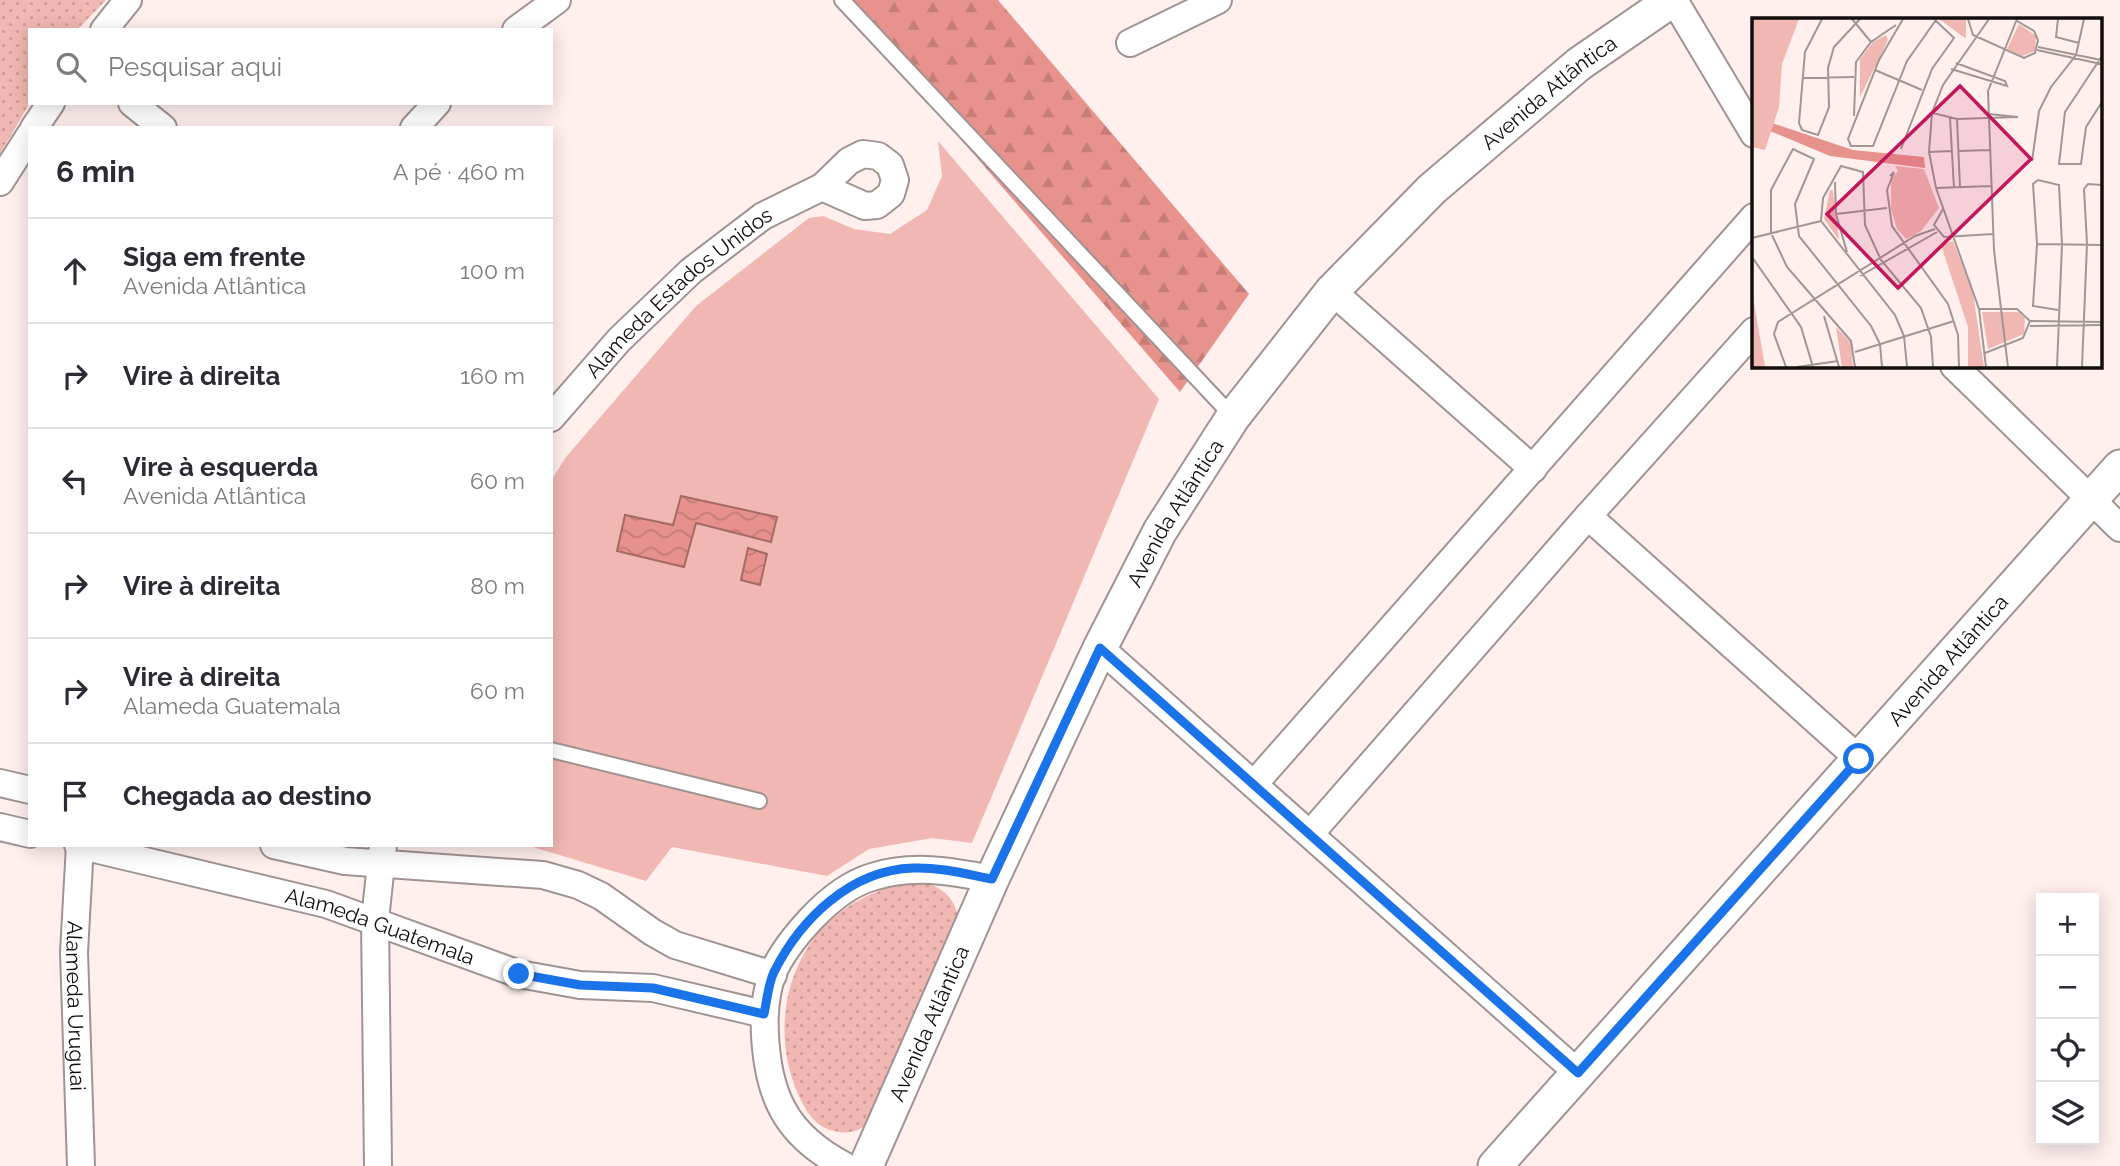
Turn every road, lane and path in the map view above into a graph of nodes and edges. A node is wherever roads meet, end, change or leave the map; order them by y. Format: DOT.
graph roads {
  1 [pos="128,0"];
  2 [pos="557,0"];
  3 [pos="842,0"];
  4 [pos="1218,0"];
  5 [pos="1673,0"];
  6 [pos="106,28"];
  7 [pos="519,28"];
  8 [pos="1130,43"];
  9 [pos="50,105"];
  10 [pos="134,105"];
  11 [pos="435,105"];
  12 [pos="35,126"];
  13 [pos="161,126"];
  14 [pos="416,126"];
  15 [pos="1752,131"];
  16 [pos="28,138"];
  17 [pos="0,182"];
  18 [pos="822,187"];
  19 [pos="1752,219"];
  20 [pos="1332,291"];
  21 [pos="1752,333"];
  22 [pos="1956,368"];
  23 [pos="553,416"];
  24 [pos="1233,417"];
  25 [pos="2120,467"];
  26 [pos="1533,469"];
  27 [pos="2091,500"];
  28 [pos="1588,516"];
  29 [pos="2120,528"];
  30 [pos="1100,648"];
  31 [pos="553,750"];
  32 [pos="1859,759"];
  33 [pos="0,783"];
  34 [pos="1254,784"];
  35 [pos="28,790"];
  36 [pos="759,801"];
  37 [pos="0,827"];
  38 [pos="28,834"];
  39 [pos="1310,834"];
  40 [pos="79,847"];
  41 [pos="87,847"];
  42 [pos="283,847"];
  43 [pos="382,855"];
  44 [pos="992,879"];
  45 [pos="375,920"];
  46 [pos="773,975"];
  47 [pos="764,1014"];
  48 [pos="1578,1073"];
  49 [pos="81,1166"];
  50 [pos="378,1166"];
  51 [pos="845,1166"];
  52 [pos="866,1166"];
  53 [pos="1495,1166"];
  1 -- 6 [label="street"];
  2 -- 7 [label="street"];
  3 -- 24 [label="lane"];
  4 -- 8 [label="street"];
  5 -- 15 [label="street"];
  5 -- 20 [label="street, Avenida Atlântica"];
  9 -- 12 [label="street"];
  10 -- 13 [label="street"];
  11 -- 14 [label="street"];
  16 -- 17 [label="street"];
  18 -- 23 [label="street, Alameda Estados Unidos"];
  19 -- 26 [label="street"];
  20 -- 24 [label="street, Avenida Atlântica"];
  20 -- 26 [label="street"];
  21 -- 28 [label="street"];
  22 -- 27 [label="street"];
  24 -- 30 [label="street, Avenida Atlântica"];
  25 -- 27 [label="street, Avenida Atlântica"];
  26 -- 34 [label="street"];
  27 -- 29 [label="street"];
  27 -- 32 [label="street, Avenida Atlântica"];
  28 -- 32 [label="street"];
  28 -- 39 [label="street"];
  30 -- 34 [label="street"];
  30 -- 44 [label="street, Avenida Atlântica"];
  31 -- 36 [label="lane"];
  32 -- 48 [label="street, Avenida Atlântica"];
  33 -- 35 [label="street"];
  34 -- 39 [label="street"];
  37 -- 38 [label="street"];
  39 -- 48 [label="street"];
  40 -- 49 [label="street, Alameda Uruguai"];
  41 -- 45 [label="street, Alameda Guatemala"];
  42 -- 43 [label="street"];
  43 -- 45 [label="street"];
  43 -- 46 [label="street"];
  44 -- 46 [label="street"];
  44 -- 52 [label="street, Avenida Atlântica"];
  45 -- 47 [label="street, Alameda Guatemala"];
  45 -- 50 [label="street"];
  46 -- 47 [label="street"];
  47 -- 51 [label="street"];
  48 -- 53 [label="street, Avenida Atlântica"];
}
